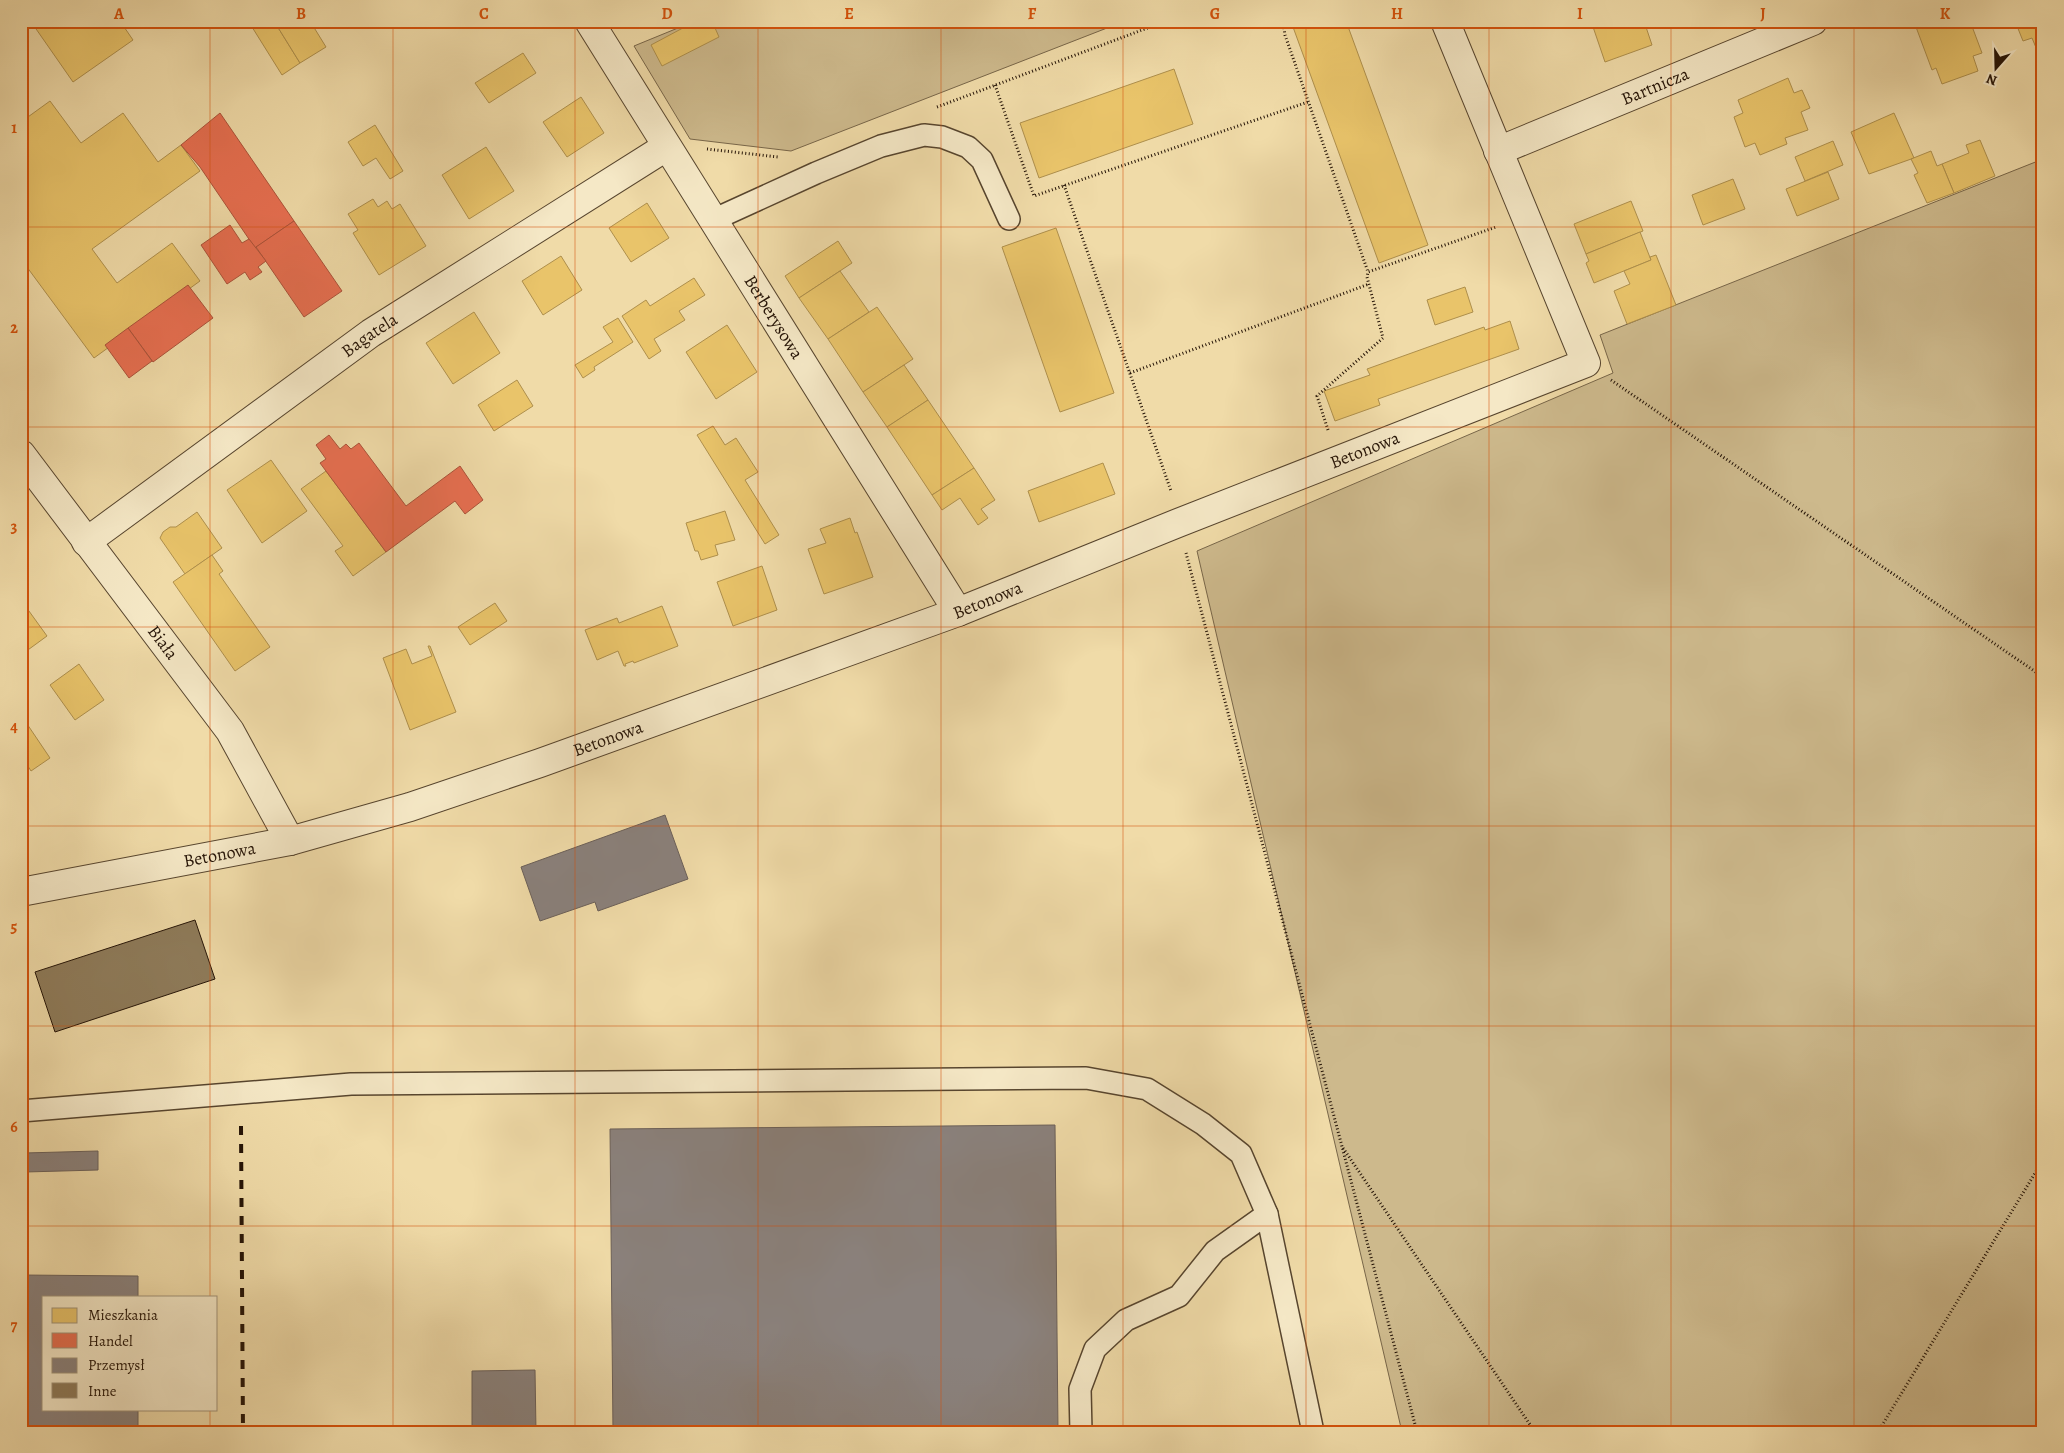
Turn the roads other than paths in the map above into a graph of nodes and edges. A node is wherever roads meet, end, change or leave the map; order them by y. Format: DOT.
graph roads {
  1 [pos="589,21"];
  2 [pos="1445,21"];
  3 [pos="1813,21"];
  4 [pos="666,146"];
  5 [pos="1498,151"];
  6 [pos="1008,219"];
  7 [pos="713,220"];
  8 [pos="21,454"];
  9 [pos="86,542"];
  10 [pos="958,612"];
  11 [pos="290,841"];
  12 [pos="21,892"];
  13 [pos="21,1111"];
  14 [pos="1267,1214"];
  15 [pos="1082,1432"];
  16 [pos="1313,1432"];
  1 -- 4 [label="street, Berberysowa"];
  2 -- 5 [label="street"];
  3 -- 5 [label="street, Bartnicza"];
  4 -- 7 [label="street, Berberysowa"];
  4 -- 9 [label="street, Bagatela"];
  5 -- 10 [label="street, Betonowa"];
  6 -- 7 [label="lane"];
  7 -- 10 [label="street, Berberysowa"];
  8 -- 9 [label="street, Biała"];
  9 -- 11 [label="street, Biała"];
  10 -- 11 [label="street, Betonowa"];
  11 -- 12 [label="street, Betonowa"];
  13 -- 14 [label="lane"];
  14 -- 15 [label="lane"];
  14 -- 16 [label="lane"];
}
